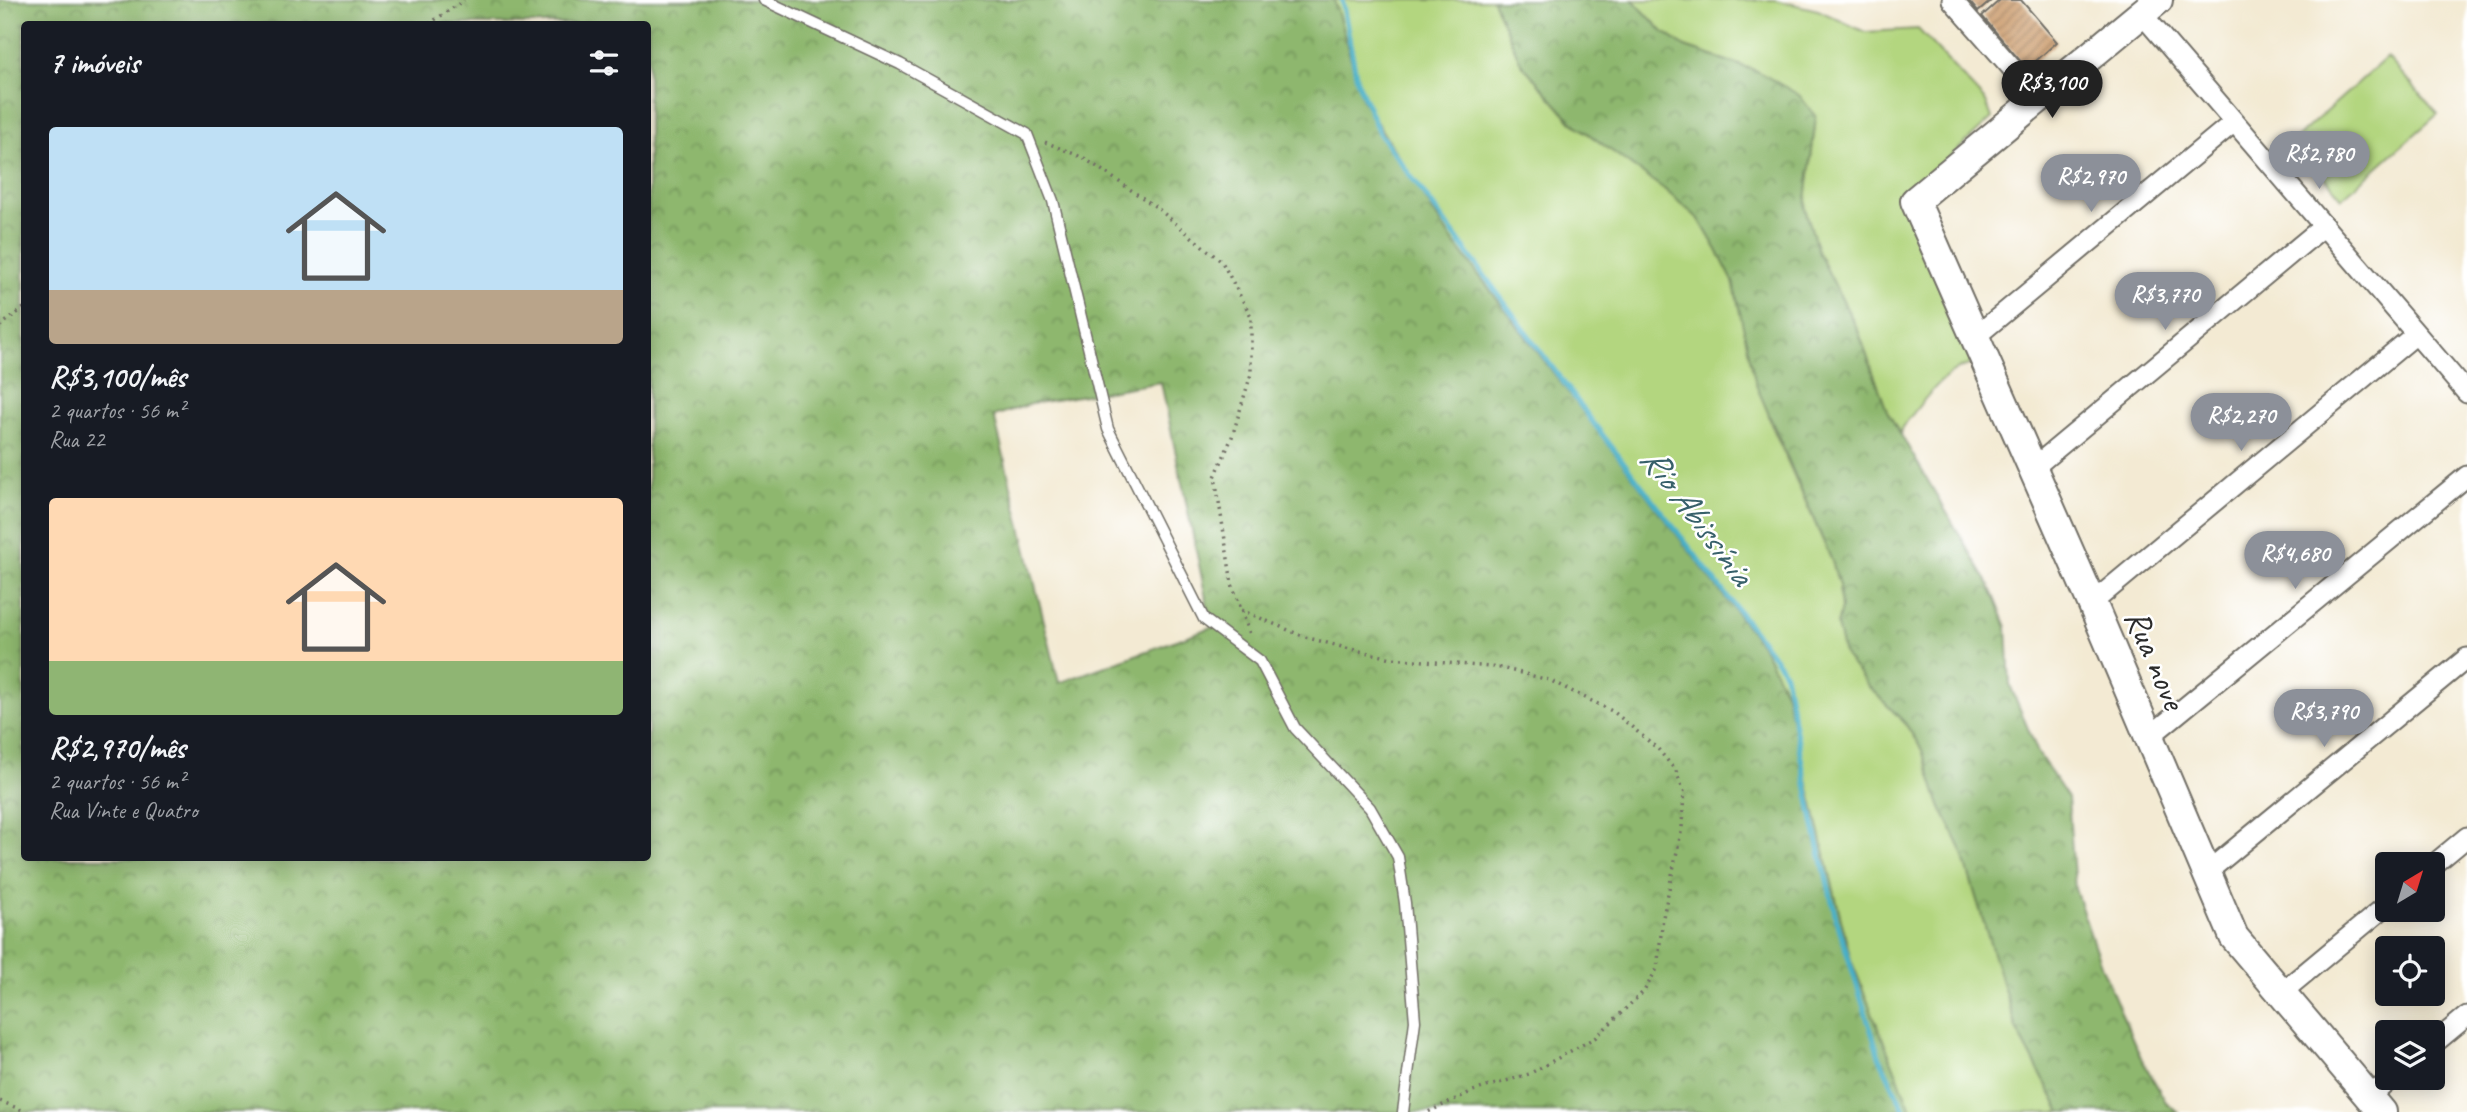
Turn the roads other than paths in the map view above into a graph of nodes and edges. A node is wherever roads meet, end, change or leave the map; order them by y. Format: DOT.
graph roads {
  1 [pos="764,0"];
  2 [pos="1952,0"];
  3 [pos="2150,7"];
  4 [pos="2039,99"];
  5 [pos="2234,122"];
  6 [pos="2324,226"];
  7 [pos="2416,334"];
  8 [pos="1975,337"];
  9 [pos="2467,393"];
  10 [pos="2032,469"];
  11 [pos="2467,476"];
  12 [pos="2092,603"];
  13 [pos="2467,657"];
  14 [pos="2149,737"];
  15 [pos="2467,837"];
  16 [pos="2445,855"];
  17 [pos="2207,872"];
  18 [pos="2375,915"];
  19 [pos="2281,993"];
  20 [pos="2467,1016"];
  21 [pos="2445,1034"];
  22 [pos="2376,1104"];
  23 [pos="1404,1112"];
  1 -- 23 [label="lane"];
  2 -- 4 [label="street"];
  3 -- 4 [label="street"];
  3 -- 5 [label="street"];
  4 -- 8 [label="street, Rua nove"];
  5 -- 6 [label="street"];
  5 -- 8 [label="street"];
  6 -- 7 [label="street"];
  6 -- 10 [label="street"];
  7 -- 9 [label="street"];
  7 -- 12 [label="street"];
  8 -- 10 [label="street, Rua nove"];
  10 -- 12 [label="street, Rua nove"];
  11 -- 14 [label="street"];
  12 -- 14 [label="street, Rua nove"];
  13 -- 17 [label="street"];
  14 -- 17 [label="street, Rua nove"];
  15 -- 16 [label="street"];
  17 -- 19 [label="street, Rua nove"];
  18 -- 19 [label="street"];
  19 -- 22 [label="street, Rua nove"];
  20 -- 21 [label="street"];
}
